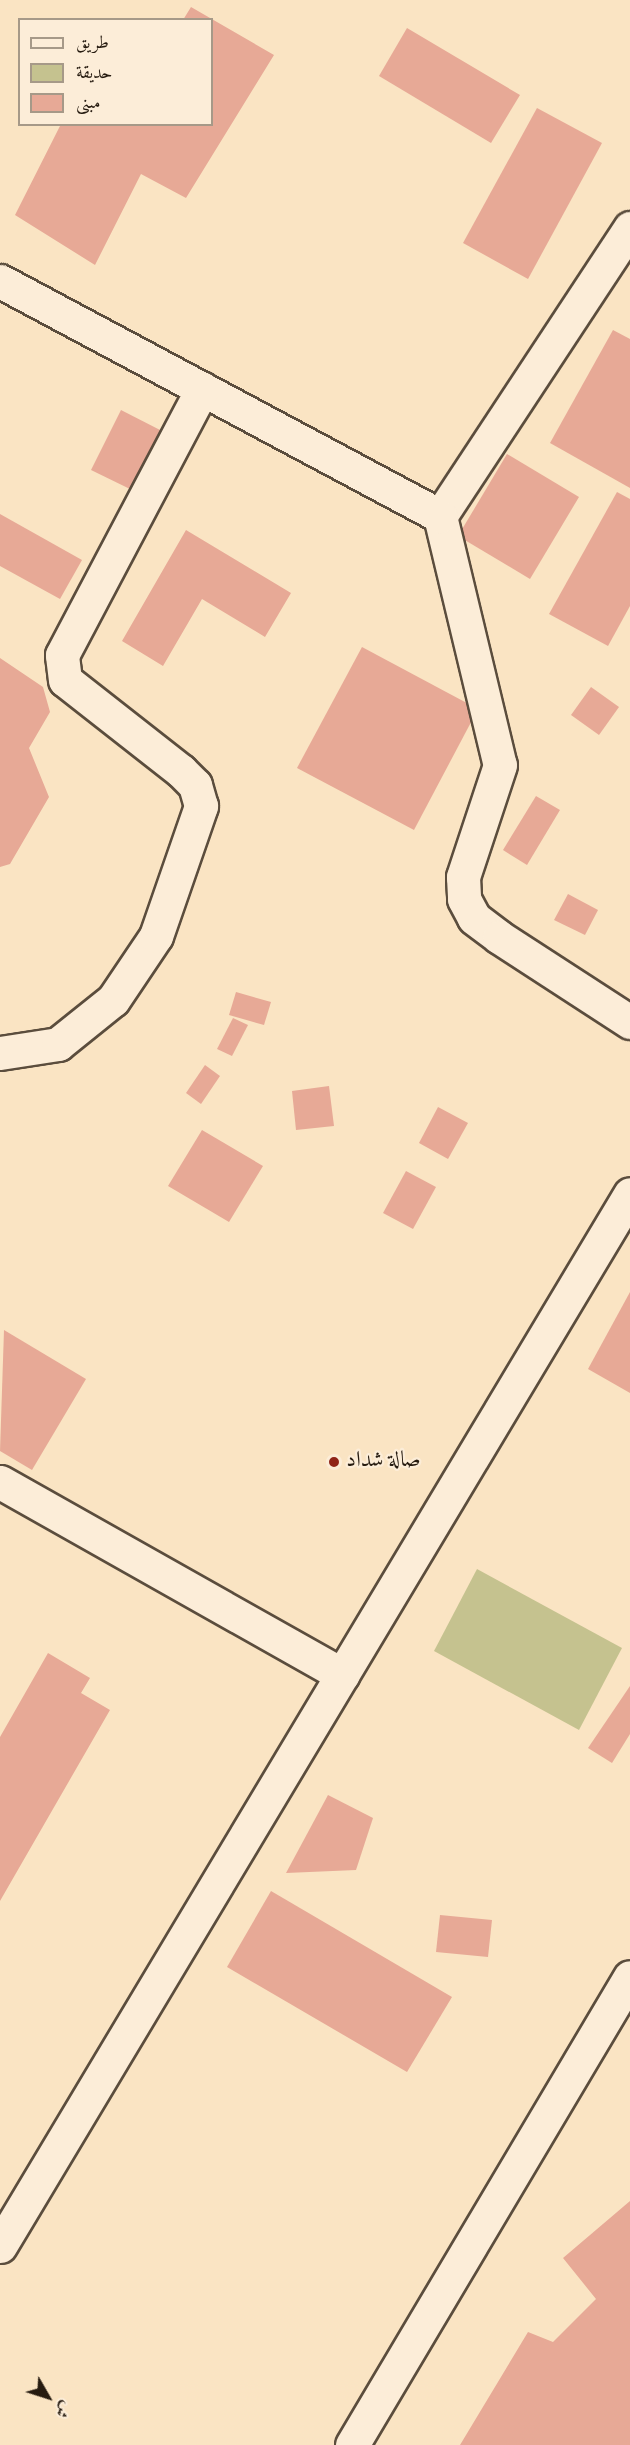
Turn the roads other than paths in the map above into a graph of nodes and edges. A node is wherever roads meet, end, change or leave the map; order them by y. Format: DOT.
graph roads {
  1 [pos="630,228"];
  2 [pos="0,281"];
  3 [pos="202,388"];
  4 [pos="440,516"];
  5 [pos="630,1022"];
  6 [pos="0,1053"];
  7 [pos="630,1194"];
  8 [pos="0,1482"];
  9 [pos="342,1675"];
  10 [pos="630,1977"];
  11 [pos="0,2246"];
  12 [pos="352,2445"];
  1 -- 4 [label="street"];
  2 -- 3 [label="street"];
  3 -- 4 [label="street"];
  3 -- 6 [label="street"];
  4 -- 5 [label="street"];
  7 -- 9 [label="street"];
  8 -- 9 [label="street"];
  9 -- 11 [label="street"];
  10 -- 12 [label="street"];
}
